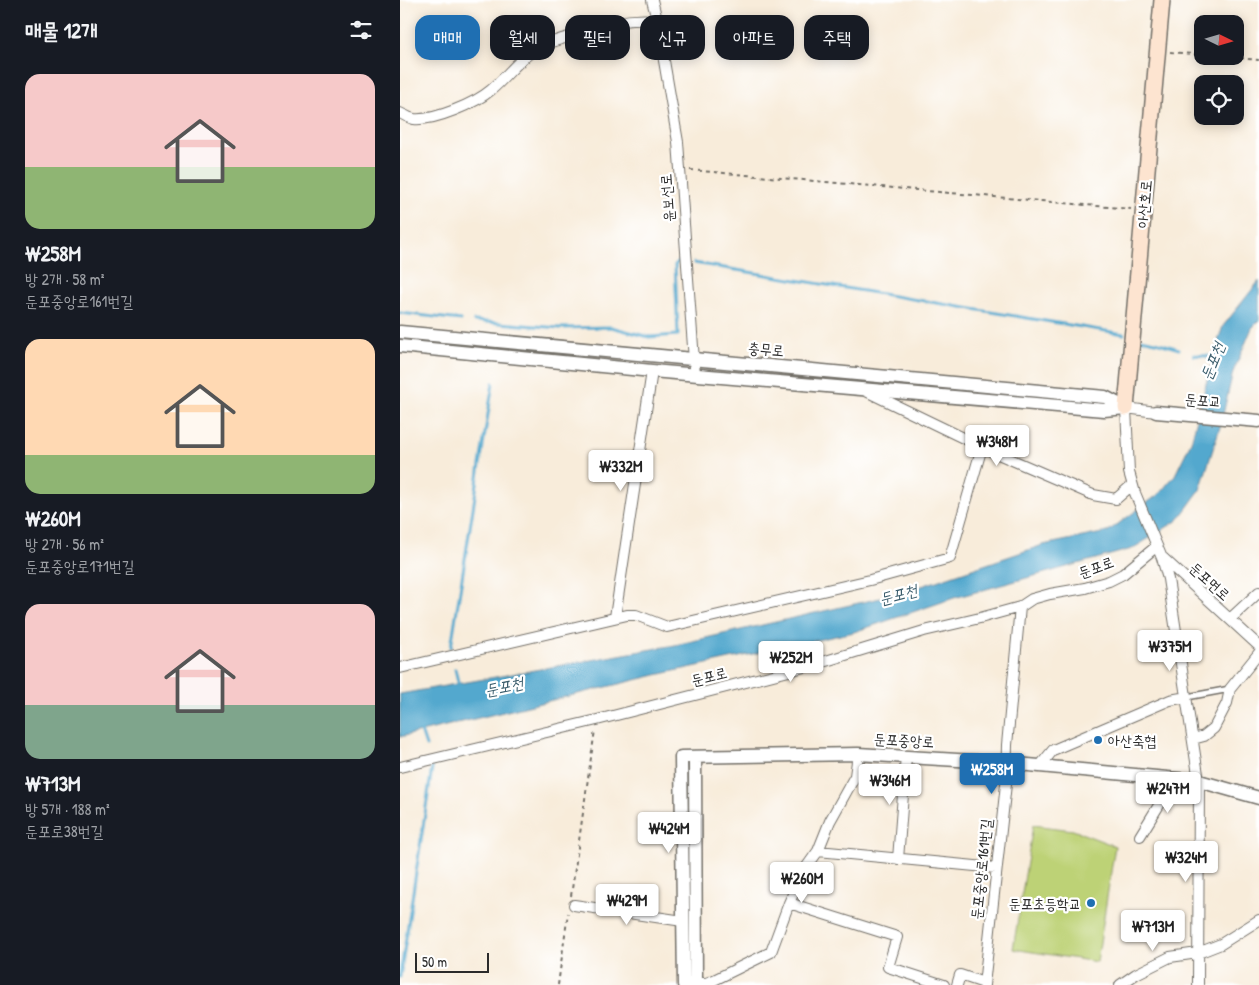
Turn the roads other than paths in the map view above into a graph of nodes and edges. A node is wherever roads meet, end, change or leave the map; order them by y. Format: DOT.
graph roads {
  1 [pos="652,0"];
  2 [pos="1162,0"];
  3 [pos="656,15"];
  4 [pos="640,19"];
  5 [pos="664,60"];
  6 [pos="400,113"];
  7 [pos="400,332"];
  8 [pos="400,346"];
  9 [pos="693,358"];
  10 [pos="652,371"];
  11 [pos="695,374"];
  12 [pos="860,388"];
  13 [pos="1126,408"];
  14 [pos="1156,412"];
  15 [pos="1259,421"];
  16 [pos="982,447"];
  17 [pos="1134,489"];
  18 [pos="1156,544"];
  19 [pos="1162,558"];
  20 [pos="1259,592"];
  21 [pos="1020,607"];
  22 [pos="615,617"];
  23 [pos="1230,619"];
  24 [pos="1259,646"];
  25 [pos="1259,653"];
  26 [pos="400,668"];
  27 [pos="1230,689"];
  28 [pos="1187,697"];
  29 [pos="1193,739"];
  30 [pos="858,754"];
  31 [pos="906,756"];
  32 [pos="695,758"];
  33 [pos="1007,763"];
  34 [pos="1040,766"];
  35 [pos="400,767"];
  36 [pos="1175,779"];
  37 [pos="1200,781"];
  38 [pos="1259,798"];
  39 [pos="1140,836"];
  40 [pos="818,851"];
  41 [pos="898,859"];
  42 [pos="996,868"];
  43 [pos="571,903"];
  44 [pos="789,903"];
  45 [pos="1259,920"];
  46 [pos="683,921"];
  47 [pos="1198,953"];
  48 [pos="690,984"];
  49 [pos="984,984"];
  50 [pos="944,985"];
  51 [pos="957,985"];
  52 [pos="1120,985"];
  53 [pos="1198,985"];
  1 -- 3 [label="street, 윤보선로"];
  2 -- 13 [label="main road, 아산호로"];
  4 -- 6 [label="street"];
  5 -- 9 [label="street, 윤보선로"];
  7 -- 9 [label="street, 충무로"];
  8 -- 10 [label="street, 충무로"];
  9 -- 11 [label="street, 윤보선로"];
  9 -- 13 [label="street, 충무로"];
  10 -- 11 [label="street, 충무로"];
  10 -- 22 [label="street"];
  11 -- 12 [label="street, 충무로"];
  12 -- 13 [label="street, 충무로"];
  12 -- 16 [label="street"];
  13 -- 14 [label="street, 충무로"];
  13 -- 17 [label="street"];
  14 -- 15 [label="street, 둔포교"];
  16 -- 17 [label="street"];
  16 -- 22 [label="street"];
  17 -- 18 [label="street"];
  18 -- 19 [label="street"];
  18 -- 21 [label="street, 둔포로"];
  19 -- 23 [label="street, 둔포면로"];
  19 -- 28 [label="street"];
  20 -- 23 [label="street"];
  21 -- 33 [label="street, 둔포중앙로161번길"];
  21 -- 35 [label="street, 둔포로"];
  22 -- 26 [label="street"];
  23 -- 24 [label="street, 둔포면로"];
  25 -- 27 [label="street"];
  27 -- 28 [label="lane"];
  27 -- 29 [label="street"];
  28 -- 29 [label="street"];
  28 -- 34 [label="street"];
  29 -- 37 [label="street"];
  30 -- 31 [label="street, 둔포중앙로"];
  30 -- 32 [label="street, 둔포중앙로"];
  30 -- 40 [label="street"];
  31 -- 33 [label="street, 둔포중앙로"];
  31 -- 41 [label="street"];
  32 -- 46 [label="street"];
  32 -- 48 [label="street"];
  33 -- 34 [label="street, 둔포중앙로"];
  33 -- 42 [label="street, 둔포중앙로161번길"];
  34 -- 36 [label="street, 둔포중앙로"];
  36 -- 37 [label="street, 둔포중앙로"];
  36 -- 39 [label="street"];
  37 -- 38 [label="street, 둔포중앙로"];
  37 -- 47 [label="street"];
  40 -- 41 [label="street"];
  40 -- 44 [label="street"];
  41 -- 42 [label="street"];
  42 -- 49 [label="street, 둔포중앙로161번길"];
  43 -- 46 [label="street"];
  44 -- 48 [label="street"];
  44 -- 50 [label="street"];
  45 -- 47 [label="street"];
  46 -- 48 [label="street"];
  47 -- 52 [label="street"];
  47 -- 53 [label="street"];
  49 -- 51 [label="street"];
}
